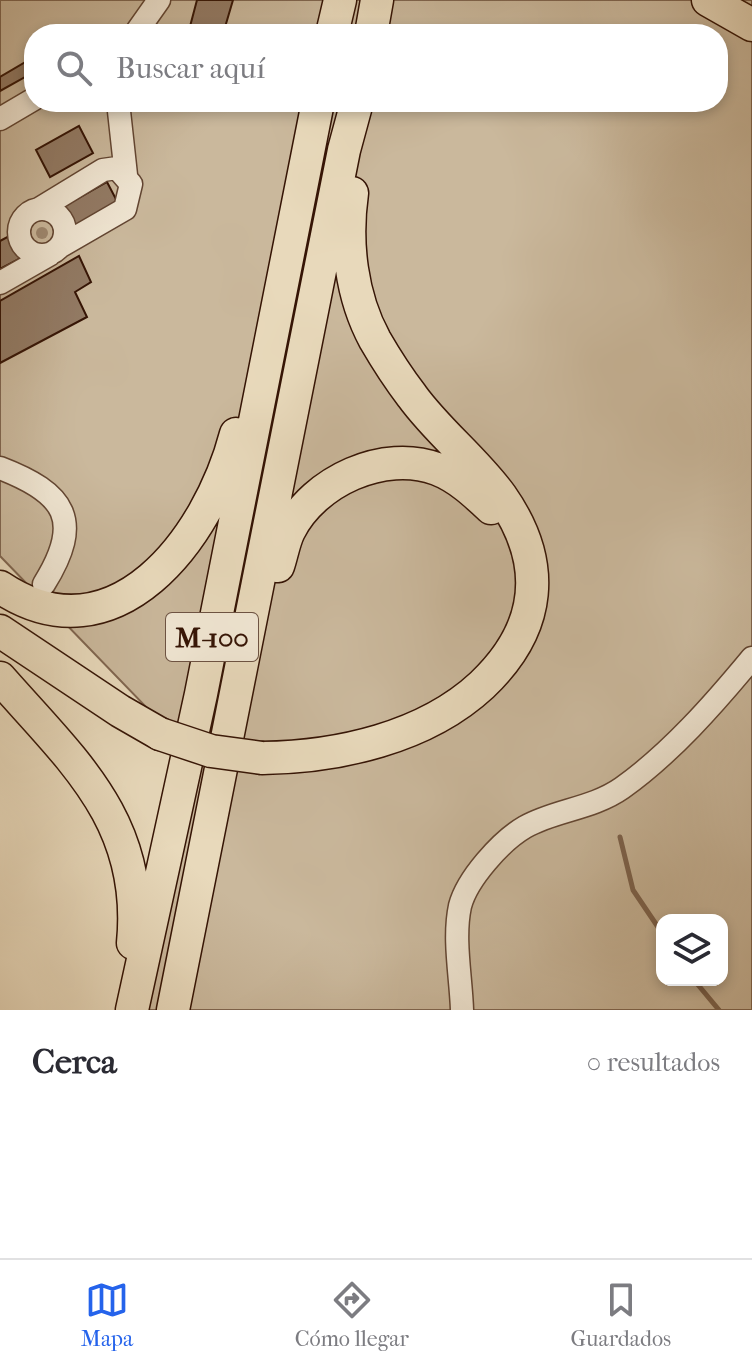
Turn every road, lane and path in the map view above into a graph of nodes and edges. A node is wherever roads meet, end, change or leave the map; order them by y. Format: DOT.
graph roads {
  1 [pos="159,0"];
  2 [pos="340,0"];
  3 [pos="377,0"];
  4 [pos="708,0"];
  5 [pos="142,24"];
  6 [pos="334,24"];
  7 [pos="373,24"];
  8 [pos="752,25"];
  9 [pos="24,105"];
  10 [pos="119,112"];
  11 [pos="316,112"];
  12 [pos="356,112"];
  13 [pos="358,112"];
  14 [pos="0,119"];
  15 [pos="126,175"];
  16 [pos="32,212"];
  17 [pos="0,230"];
  18 [pos="55,250"];
  19 [pos="285,262"];
  20 [pos="0,283"];
  21 [pos="0,468"];
  22 [pos="44,584"];
  23 [pos="0,587"];
  24 [pos="0,618"];
  25 [pos="0,631"];
  26 [pos="518,636"];
  27 [pos="752,658"];
  28 [pos="58,669"];
  29 [pos="0,678"];
  30 [pos="230,726"];
  31 [pos="129,1010"];
  32 [pos="173,1010"];
  33 [pos="462,1010"];
  1 -- 5 [label="street"];
  2 -- 6 [label="highway"];
  3 -- 7 [label="highway"];
  4 -- 8 [label="highway"];
  9 -- 14 [label="street"];
  10 -- 15 [label="street"];
  11 -- 19 [label="highway, M-100"];
  12 -- 30 [label="highway, M-100"];
  13 -- 26 [label="highway"];
  15 -- 16 [label="street"];
  15 -- 18 [label="street"];
  16 -- 17 [label="street"];
  16 -- 18 [label="street"];
  16 -- 18 [label="street"];
  18 -- 20 [label="street"];
  19 -- 23 [label="highway"];
  19 -- 31 [label="highway, M-100"];
  21 -- 22 [label="street"];
  24 -- 28 [label="highway"];
  25 -- 28 [label="highway"];
  26 -- 28 [label="highway, bridge"];
  26 -- 30 [label="highway"];
  27 -- 33 [label="street"];
  29 -- 31 [label="highway"];
  30 -- 32 [label="highway, M-100"];
}
